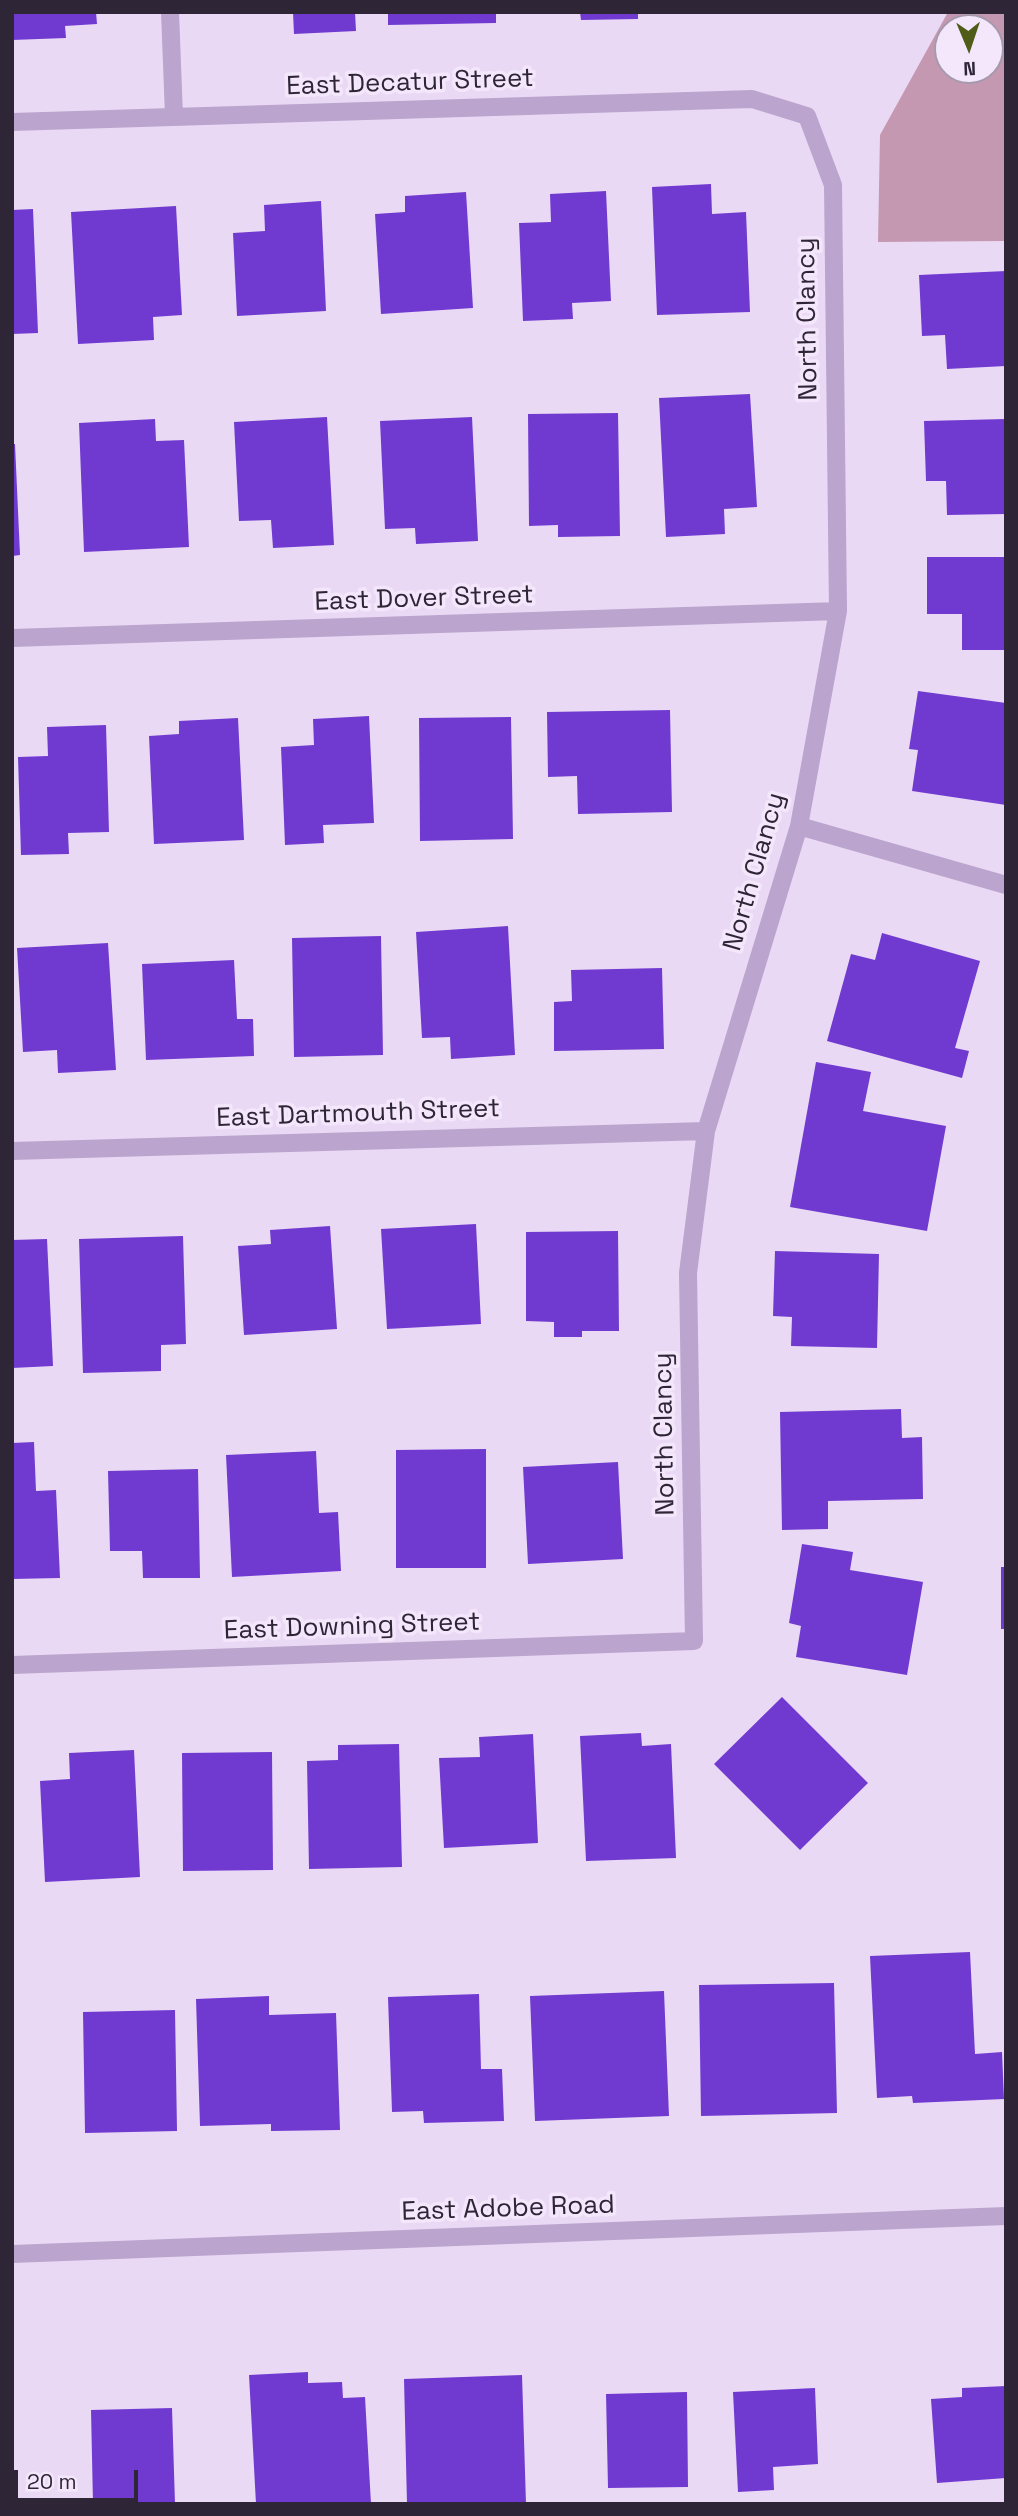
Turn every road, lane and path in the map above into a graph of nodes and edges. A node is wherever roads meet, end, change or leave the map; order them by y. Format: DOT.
graph roads {
  1 [pos="170,12"];
  2 [pos="174,116"];
  3 [pos="807,116"];
  4 [pos="12,122"];
  5 [pos="838,611"];
  6 [pos="12,638"];
  7 [pos="799,826"];
  8 [pos="1006,885"];
  9 [pos="706,1130"];
  10 [pos="12,1151"];
  11 [pos="694,1641"];
  12 [pos="12,1665"];
  13 [pos="1006,2216"];
  14 [pos="12,2253"];
  1 -- 2 [label="street"];
  2 -- 3 [label="street, East Decatur Street"];
  2 -- 4 [label="street, East Decatur Street"];
  3 -- 5 [label="street, North Clancy"];
  5 -- 6 [label="street, East Dover Street"];
  5 -- 7 [label="street, North Clancy"];
  7 -- 8 [label="street"];
  7 -- 9 [label="street, North Clancy"];
  9 -- 10 [label="street, East Dartmouth Street"];
  9 -- 11 [label="street, North Clancy"];
  11 -- 12 [label="street, East Downing Street"];
  13 -- 14 [label="street, East Adobe Road"];
}
